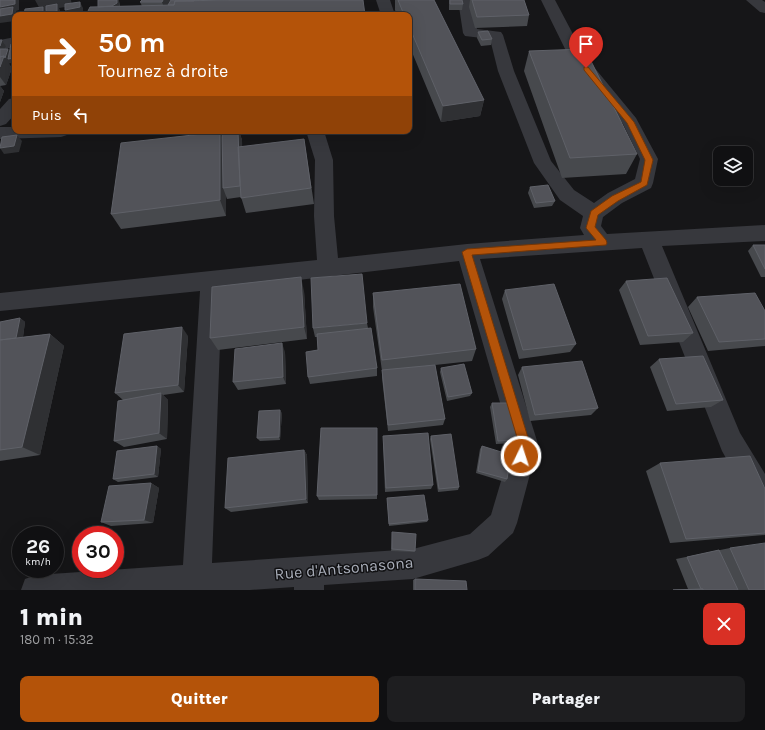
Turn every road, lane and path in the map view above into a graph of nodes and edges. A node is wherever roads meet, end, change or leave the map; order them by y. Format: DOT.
graph roads {
  1 [pos="383,0"];
  2 [pos="465,0"];
  3 [pos="548,0"];
  4 [pos="753,0"];
  5 [pos="765,9"];
  6 [pos="387,12"];
  7 [pos="12,43"];
  8 [pos="0,45"];
  9 [pos="12,106"];
  10 [pos="0,120"];
  11 [pos="0,133"];
  12 [pos="12,133"];
  13 [pos="316,134"];
  14 [pos="594,213"];
  15 [pos="765,234"];
  16 [pos="649,239"];
  17 [pos="603,243"];
  18 [pos="467,252"];
  19 [pos="328,268"];
  20 [pos="211,281"];
  21 [pos="0,302"];
  22 [pos="765,500"];
  23 [pos="197,579"];
  24 [pos="309,580"];
  25 [pos="36,590"];
  1 -- 6 [label="street"];
  2 -- 14 [label="street"];
  3 -- 14 [label="street"];
  4 -- 5 [label="street"];
  7 -- 8 [label="street"];
  9 -- 10 [label="street"];
  11 -- 12 [label="street"];
  13 -- 19 [label="street"];
  14 -- 17 [label="street"];
  15 -- 16 [label="street"];
  16 -- 17 [label="street"];
  16 -- 22 [label="street"];
  17 -- 18 [label="street"];
  18 -- 19 [label="street"];
  18 -- 24 [label="street, Rue d'Antsonasona"];
  19 -- 20 [label="street"];
  20 -- 21 [label="street"];
  20 -- 23 [label="street"];
  23 -- 24 [label="street, Rue d'Antsonasona"];
  23 -- 25 [label="street, Rue d'Antsonasona"];
}
